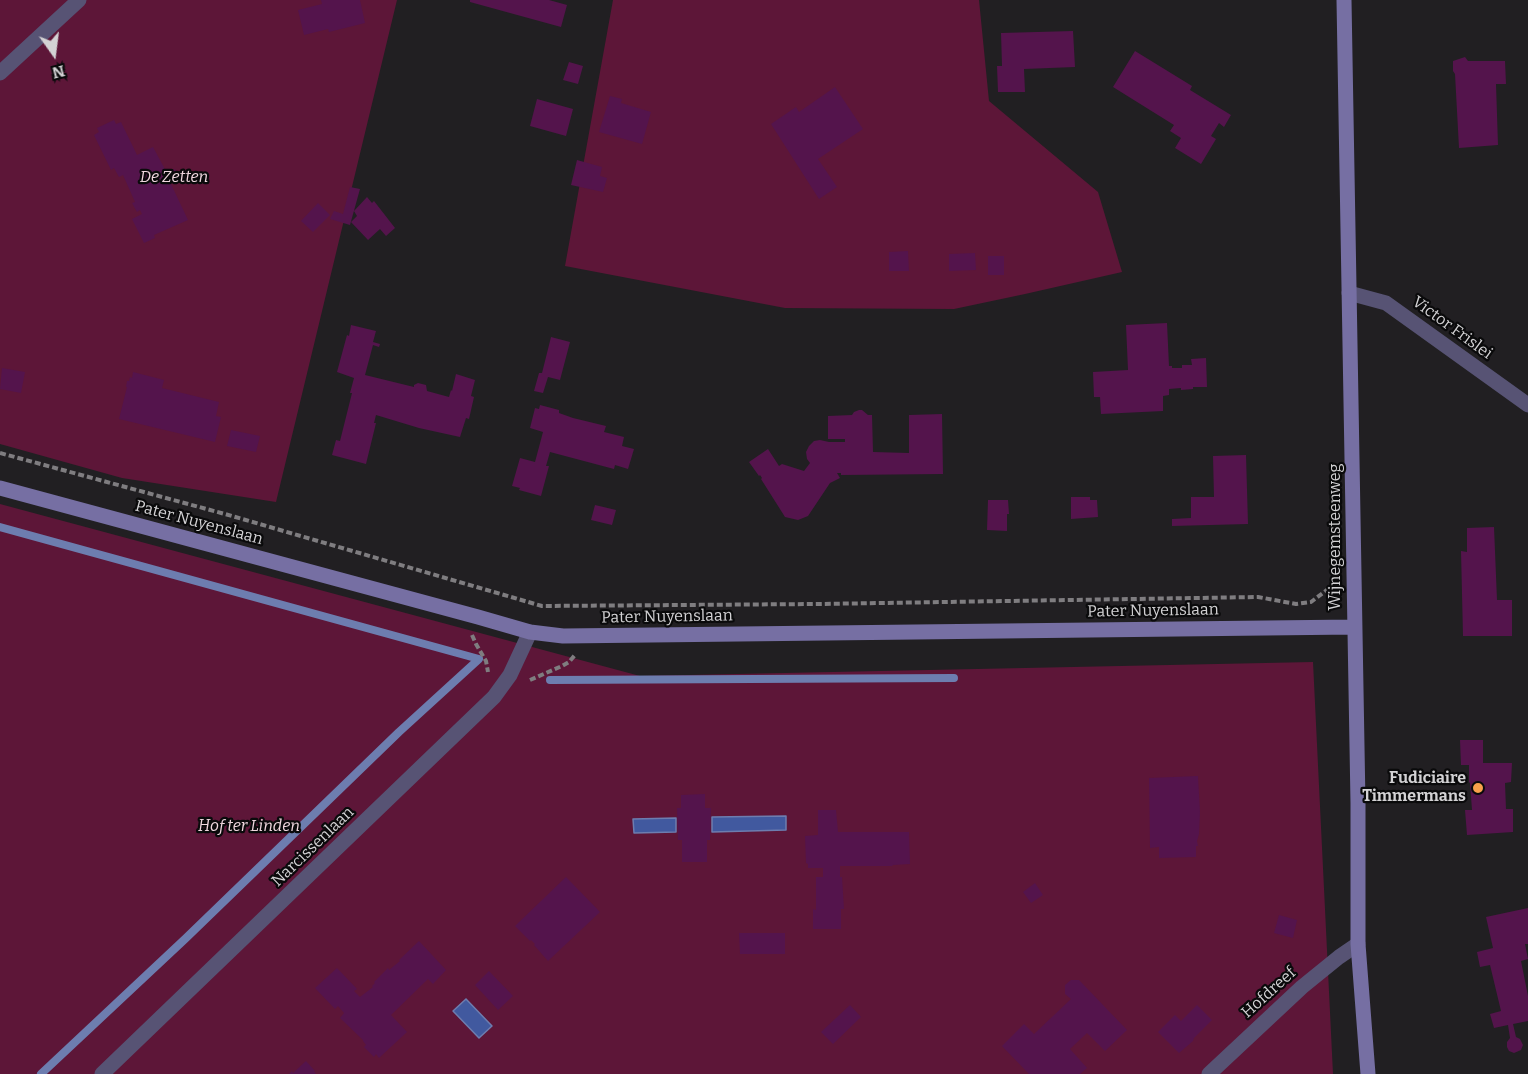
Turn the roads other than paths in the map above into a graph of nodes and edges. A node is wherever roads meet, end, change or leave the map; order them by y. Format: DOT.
graph roads {
  1 [pos="79,0"];
  2 [pos="1344,0"];
  3 [pos="0,73"];
  4 [pos="1349,293"];
  5 [pos="1528,405"];
  6 [pos="0,488"];
  7 [pos="1354,627"];
  8 [pos="530,632"];
  9 [pos="1358,944"];
  10 [pos="102,1074"];
  11 [pos="1209,1074"];
  12 [pos="1368,1074"];
  1 -- 3 [label="street"];
  2 -- 4 [label="street, Wijnegemsteenweg"];
  4 -- 5 [label="street, Victor Frislei"];
  4 -- 7 [label="street, Wijnegemsteenweg"];
  6 -- 8 [label="street, Pater Nuyenslaan"];
  7 -- 8 [label="street, Pater Nuyenslaan"];
  7 -- 9 [label="street, Wijnegemsteenweg"];
  8 -- 10 [label="street, Narcissenlaan"];
  9 -- 11 [label="street, Hofdreef"];
  9 -- 12 [label="street, Wijnegemsteenweg"];
}
